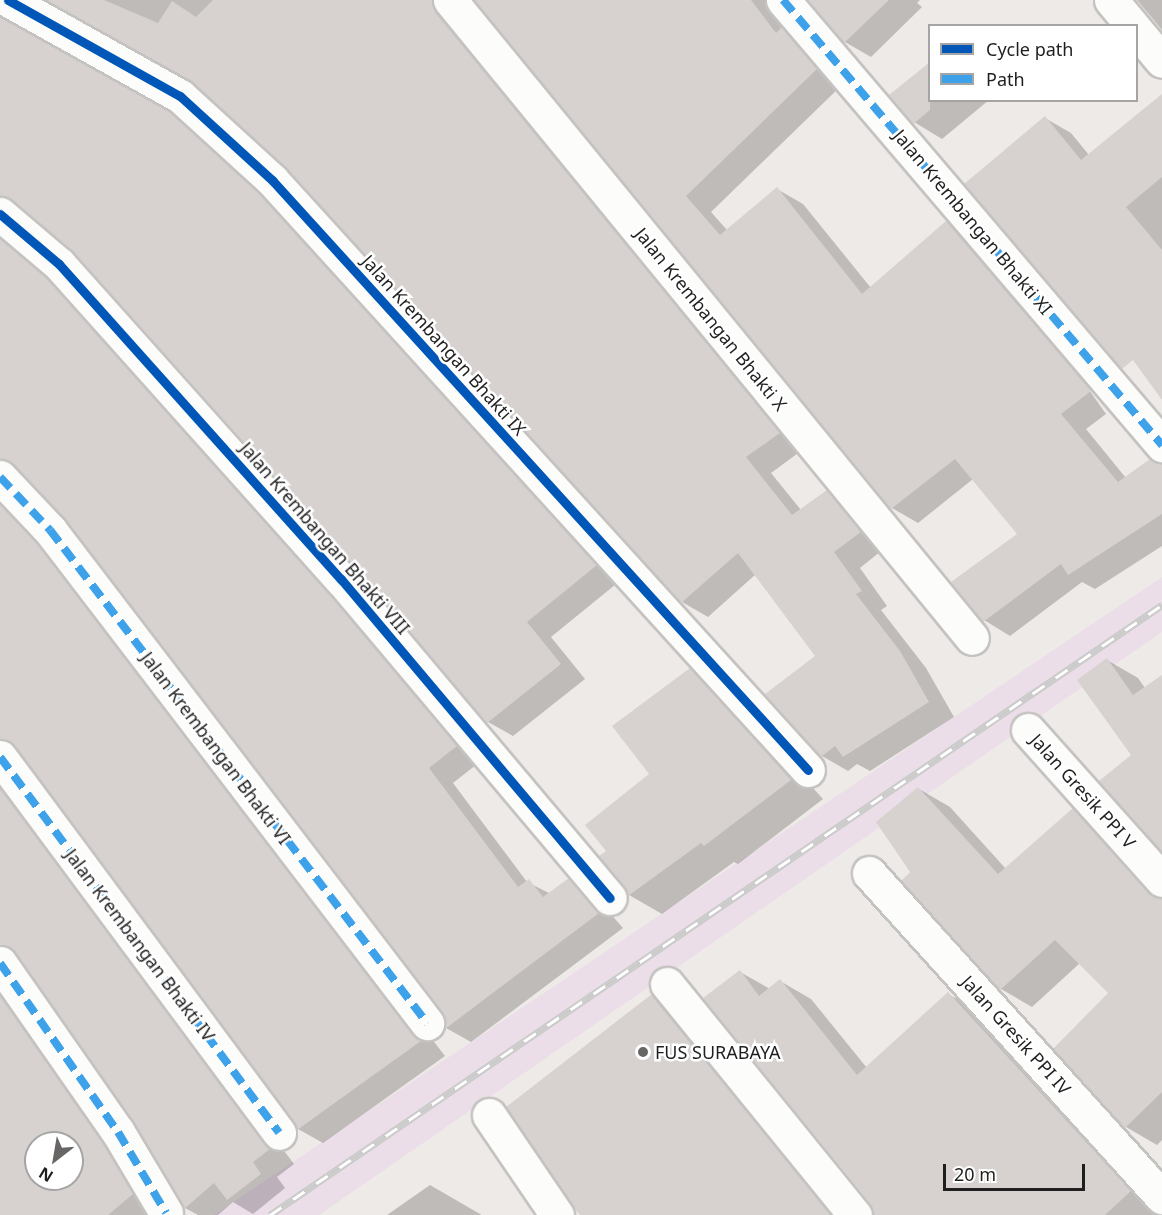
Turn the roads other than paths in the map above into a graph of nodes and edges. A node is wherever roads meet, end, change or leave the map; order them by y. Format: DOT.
graph roads {
  1 [pos="8,0"];
  2 [pos="450,0"];
  3 [pos="783,0"];
  4 [pos="1111,0"];
  5 [pos="1131,24"];
  6 [pos="1138,31"];
  7 [pos="1162,61"];
  8 [pos="0,214"];
  9 [pos="1162,445"];
  10 [pos="0,477"];
  11 [pos="972,638"];
  12 [pos="1028,729"];
  13 [pos="0,757"];
  14 [pos="808,770"];
  15 [pos="869,873"];
  16 [pos="1162,880"];
  17 [pos="610,898"];
  18 [pos="0,963"];
  19 [pos="667,984"];
  20 [pos="428,1023"];
  21 [pos="489,1115"];
  22 [pos="279,1133"];
  23 [pos="1162,1197"];
  24 [pos="1162,1202"];
  25 [pos="166,1213"];
  26 [pos="557,1215"];
  27 [pos="855,1215"];
  28 [pos="1147,1215"];
  1 -- 14 [label="street, Jalan Krembangan Bhakti IX"];
  2 -- 11 [label="street, Jalan Krembangan Bhakti X"];
  3 -- 9 [label="street, Jalan Krembangan Bhakti XI"];
  4 -- 5 [label="street"];
  6 -- 7 [label="street"];
  8 -- 17 [label="street, Jalan Krembangan Bhakti VIII"];
  10 -- 20 [label="street, Jalan Krembangan Bhakti VI"];
  12 -- 16 [label="street, Jalan Gresik PPI V"];
  13 -- 22 [label="street, Jalan Krembangan Bhakti IV"];
  15 -- 23 [label="street, Jalan Gresik PPI IV"];
  18 -- 25 [label="street"];
  19 -- 27 [label="street"];
  21 -- 26 [label="street"];
  24 -- 28 [label="street"];
}
